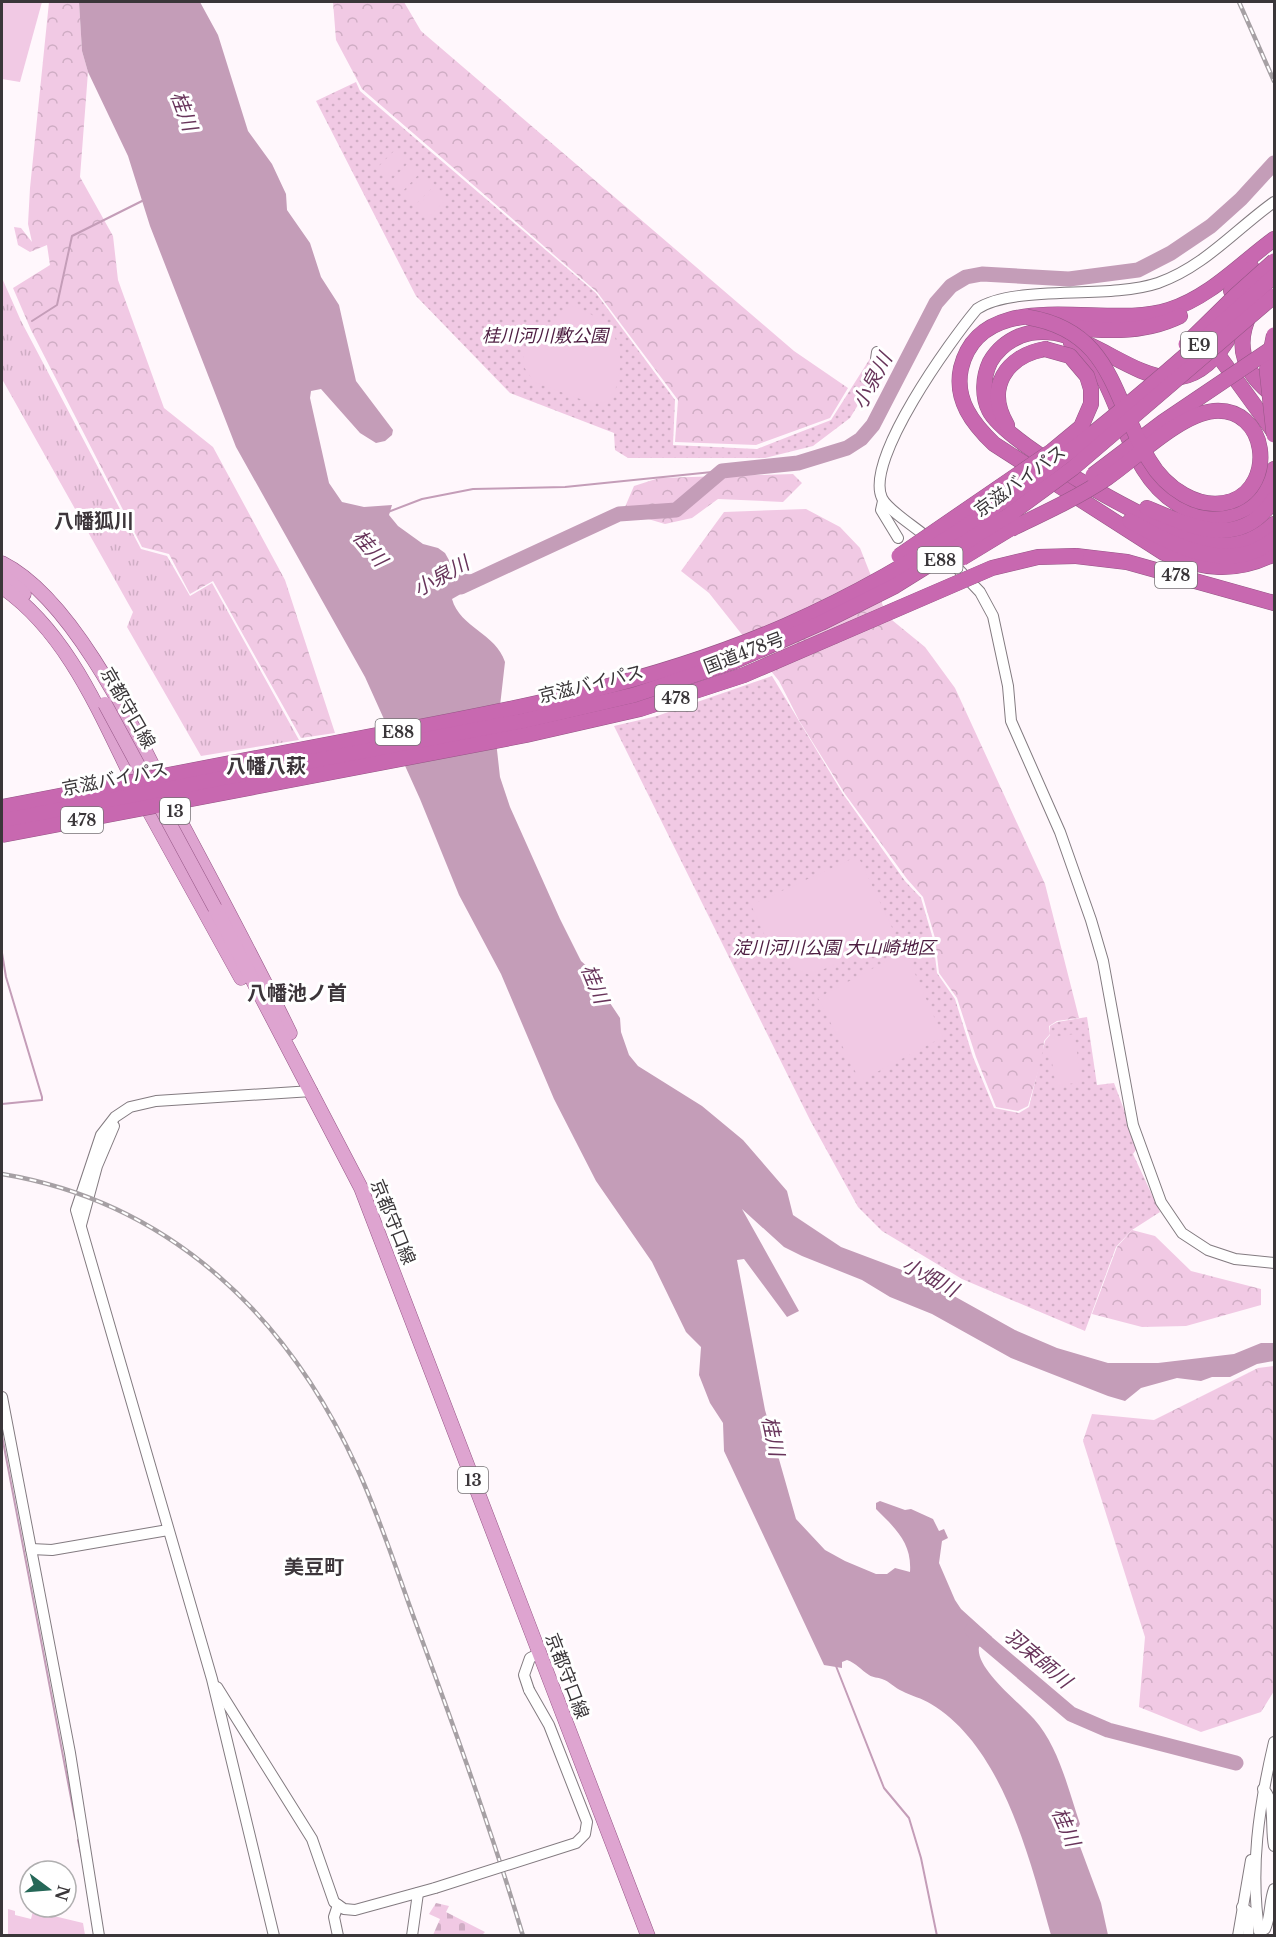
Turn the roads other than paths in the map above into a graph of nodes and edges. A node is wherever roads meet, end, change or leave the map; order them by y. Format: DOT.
graph roads {
  1 [pos="1275,202"];
  2 [pos="1275,238"];
  3 [pos="1275,250"];
  4 [pos="1275,261"];
  5 [pos="1252,268"];
  6 [pos="1275,276"];
  7 [pos="1267,294"];
  8 [pos="1027,317"];
  9 [pos="1050,333"];
  10 [pos="1275,335"];
  11 [pos="1275,347"];
  12 [pos="1275,396"];
  13 [pos="1121,418"];
  14 [pos="1275,434"];
  15 [pos="1028,446"];
  16 [pos="1275,469"];
  17 [pos="1086,483"];
  18 [pos="1275,499"];
  19 [pos="883,501"];
  20 [pos="1081,501"];
  21 [pos="1275,524"];
  22 [pos="1011,529"];
  23 [pos="1145,530"];
  24 [pos="898,538"];
  25 [pos="1275,539"];
  26 [pos="1197,547"];
  27 [pos="1275,554"];
  28 [pos="2,563"];
  29 [pos="2,575"];
  30 [pos="2,587"];
  31 [pos="1275,603"];
  32 [pos="786,626"];
  33 [pos="733,662"];
  34 [pos="108,708"];
  35 [pos="162,805"];
  36 [pos="2,807"];
  37 [pos="2,820"];
  38 [pos="2,835"];
  39 [pos="220,890"];
  40 [pos="198,903"];
  41 [pos="311,1088"];
  42 [pos="1275,1263"];
  43 [pos="2,1397"];
  44 [pos="168,1530"];
  45 [pos="31,1549"];
  46 [pos="535,1656"];
  47 [pos="540,1669"];
  48 [pos="212,1679"];
  49 [pos="529,1690"];
  50 [pos="1275,1742"];
  51 [pos="1263,1789"];
  52 [pos="1275,1846"];
  53 [pos="1256,1848"];
  54 [pos="1275,1889"];
  55 [pos="418,1893"];
  56 [pos="338,1905"];
  57 [pos="1242,1907"];
  58 [pos="1256,1934"];
  59 [pos="99,1935"];
  60 [pos="274,1935"];
  61 [pos="338,1935"];
  62 [pos="412,1935"];
  63 [pos="648,1935"];
  64 [pos="1238,1935"];
  1 -- 19 [label="street"];
  2 -- 8 [label="highway, bridge"];
  3 -- 5 [label="highway"];
  4 -- 13 [label="highway, bridge"];
  5 -- 14 [label="highway, bridge"];
  5 -- 23 [label="highway"];
  6 -- 7 [label="highway"];
  6 -- 13 [label="highway, E9, bridge"];
  7 -- 9 [label="highway"];
  7 -- 12 [label="highway"];
  7 -- 13 [label="highway, E9, bridge"];
  8 -- 20 [label="highway"];
  8 -- 22 [label="highway, bridge"];
  9 -- 15 [label="highway"];
  9 -- 16 [label="highway"];
  10 -- 14 [label="highway, bridge"];
  11 -- 22 [label="highway, E88, bridge"];
  13 -- 32 [label="highway, 京滋バイパス / E88, bridge"];
  13 -- 33 [label="highway, 京滋バイパス / E88, bridge"];
  15 -- 17 [label="highway"];
  15 -- 32 [label="highway, bridge"];
  17 -- 18 [label="highway"];
  17 -- 26 [label="highway"];
  19 -- 24 [label="street"];
  19 -- 42 [label="street"];
  20 -- 23 [label="highway"];
  20 -- 27 [label="highway"];
  21 -- 26 [label="highway"];
  22 -- 33 [label="highway, E88, bridge"];
  23 -- 26 [label="highway"];
  25 -- 26 [label="highway"];
  28 -- 34 [label="main road, 13"];
  29 -- 34 [label="main road, 京都守口線 / 13"];
  30 -- 34 [label="main road, 13"];
  31 -- 35 [label="highway, 国道478号 / 478, bridge"];
  32 -- 36 [label="highway, 京滋バイパス / E88, bridge"];
  33 -- 37 [label="highway, 京滋バイパス / E88, bridge"];
  34 -- 35 [label="main road, 京都守口線 / 13, bridge"];
  34 -- 39 [label="main road, 13"];
  34 -- 40 [label="main road, 13"];
  35 -- 38 [label="highway, 国道478号 / 478, bridge"];
  35 -- 41 [label="main road, 京都守口線 / 13, bridge"];
  39 -- 40 [label="street"];
  39 -- 41 [label="main road, 13"];
  40 -- 41 [label="main road, 13"];
  41 -- 44 [label="street"];
  41 -- 46 [label="main road, 京都守口線 / 13"];
  43 -- 45 [label="street"];
  44 -- 45 [label="street"];
  44 -- 48 [label="street"];
  45 -- 59 [label="street"];
  46 -- 47 [label="main road, 京都守口線 / 13"];
  46 -- 49 [label="street"];
  47 -- 49 [label="street"];
  47 -- 63 [label="main road, 京都守口線 / 13"];
  48 -- 56 [label="street"];
  48 -- 60 [label="street"];
  49 -- 55 [label="street, bridge"];
  50 -- 51 [label="street"];
  51 -- 52 [label="street"];
  51 -- 53 [label="street"];
  53 -- 57 [label="street"];
  53 -- 58 [label="street"];
  54 -- 58 [label="street"];
  55 -- 56 [label="street"];
  55 -- 62 [label="street"];
  56 -- 61 [label="street"];
  57 -- 58 [label="street"];
  57 -- 64 [label="street"];
}
